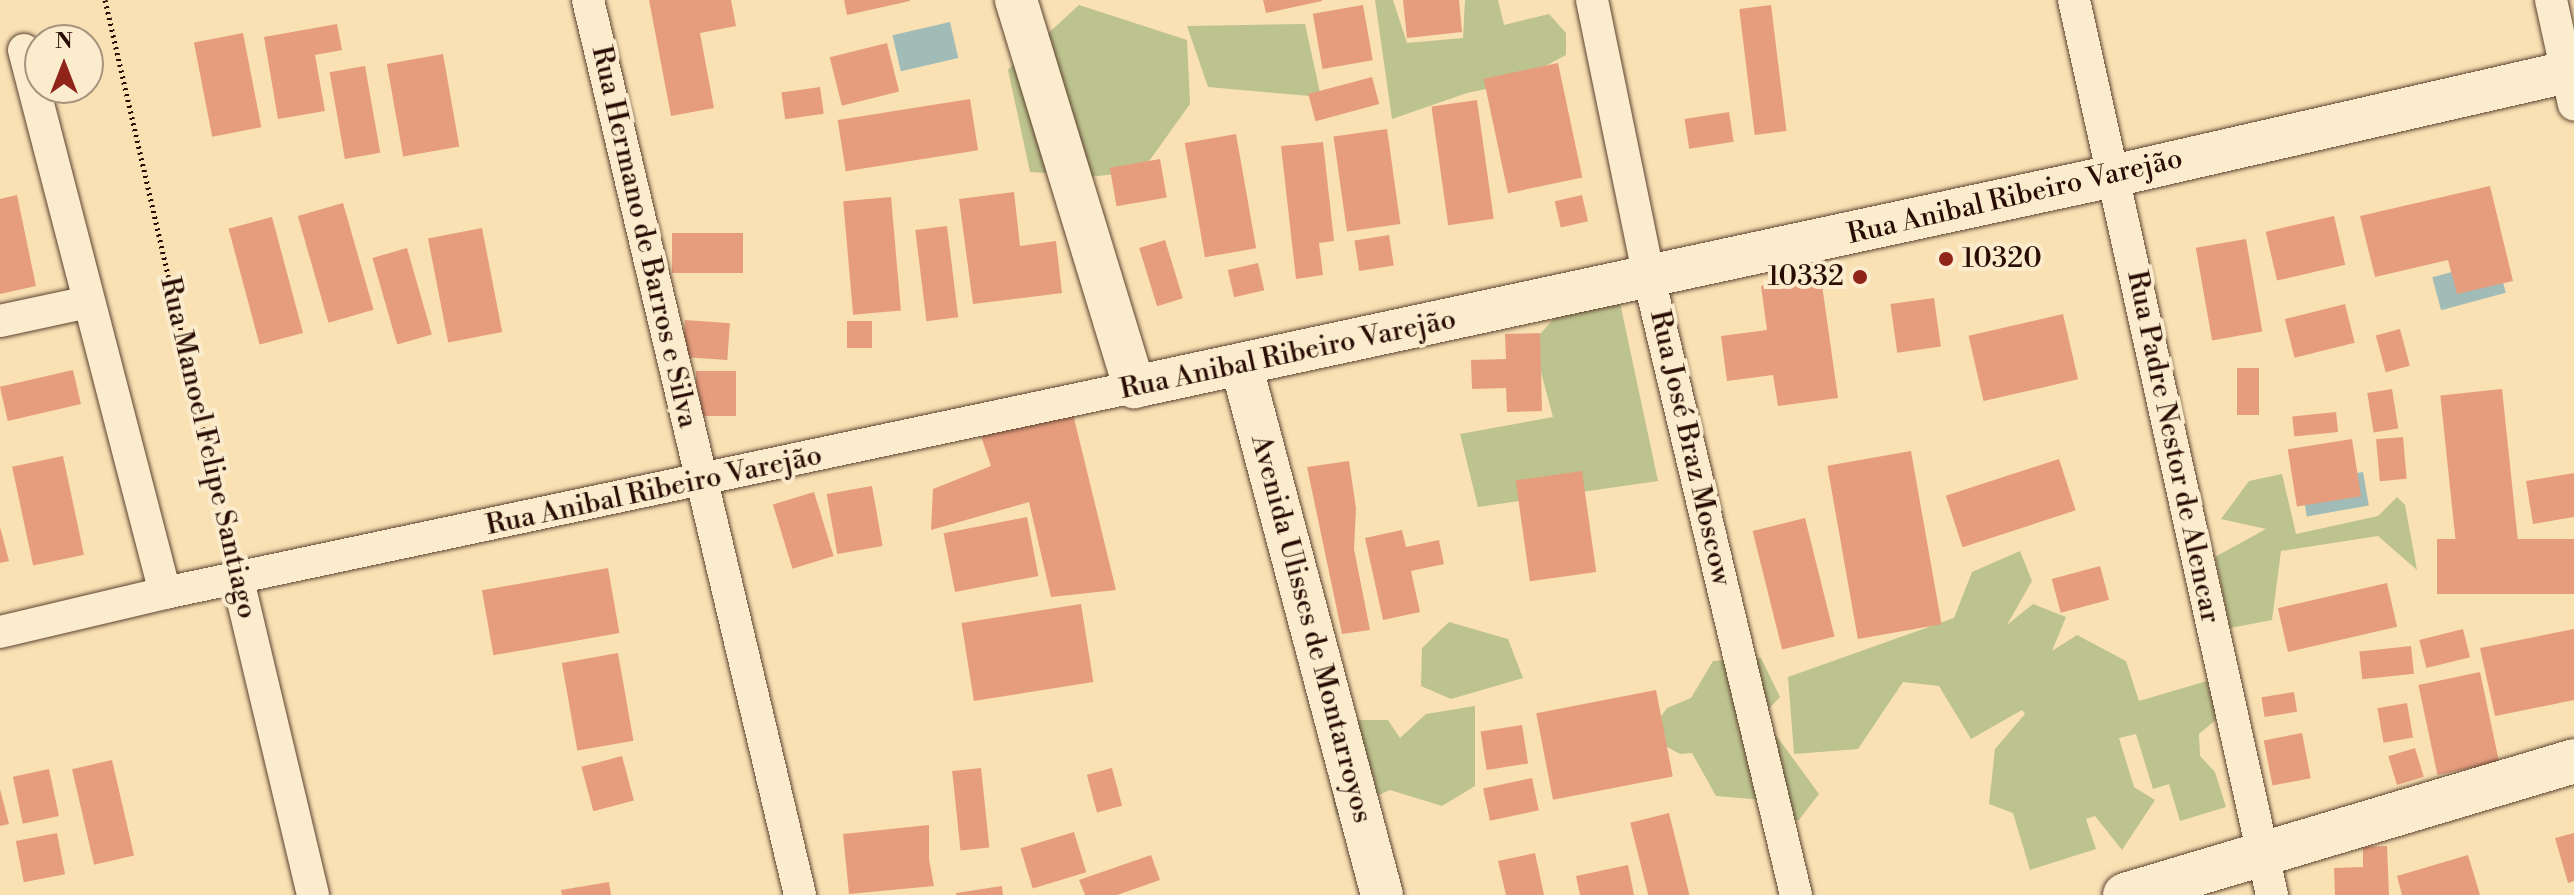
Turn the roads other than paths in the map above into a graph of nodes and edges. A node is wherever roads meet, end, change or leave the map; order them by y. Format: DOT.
graph roads {
  1 [pos="588,0"];
  2 [pos="1016,0"];
  3 [pos="1592,0"];
  4 [pos="2074,0"];
  5 [pos="2551,0"];
  6 [pos="2572,82"];
  7 [pos="38,104"];
  8 [pos="2113,176"];
  9 [pos="1649,278"];
  10 [pos="89,302"];
  11 [pos="0,321"];
  12 [pos="1241,364"];
  13 [pos="1134,387"];
  14 [pos="701,481"];
  15 [pos="238,580"];
  16 [pos="165,593"];
  17 [pos="0,632"];
  18 [pos="2574,761"];
  19 [pos="2267,875"];
  20 [pos="313,895"];
  21 [pos="800,895"];
  22 [pos="1382,895"];
  23 [pos="1796,895"];
  24 [pos="2125,895"];
  1 -- 14 [label="street, Rua Hermano de Barros e Silva"];
  2 -- 13 [label="street"];
  3 -- 9 [label="street, Rua José Braz Moscow"];
  4 -- 8 [label="street, Rua Padre Nestor de Alencar"];
  5 -- 6 [label="street"];
  6 -- 8 [label="street, Rua Anibal Ribeiro Varejão"];
  7 -- 10 [label="street"];
  8 -- 9 [label="street, Rua Anibal Ribeiro Varejão"];
  8 -- 19 [label="street, Rua Padre Nestor de Alencar"];
  9 -- 12 [label="street, Rua Anibal Ribeiro Varejão"];
  9 -- 23 [label="street, Rua José Braz Moscow"];
  10 -- 11 [label="street"];
  10 -- 16 [label="street"];
  12 -- 13 [label="street, Rua Anibal Ribeiro Varejão"];
  12 -- 22 [label="street, Avenida Ulisses de Montarroyos"];
  13 -- 14 [label="street, Rua Anibal Ribeiro Varejão"];
  14 -- 15 [label="street, Rua Anibal Ribeiro Varejão"];
  14 -- 21 [label="street, Rua Hermano de Barros e Silva"];
  15 -- 16 [label="street, Rua Anibal Ribeiro Varejão"];
  15 -- 20 [label="street, Rua Manoel Felipe Santiago"];
  16 -- 17 [label="street, Rua Anibal Ribeiro Varejão"];
  18 -- 19 [label="main road"];
  19 -- 24 [label="main road"];
}
